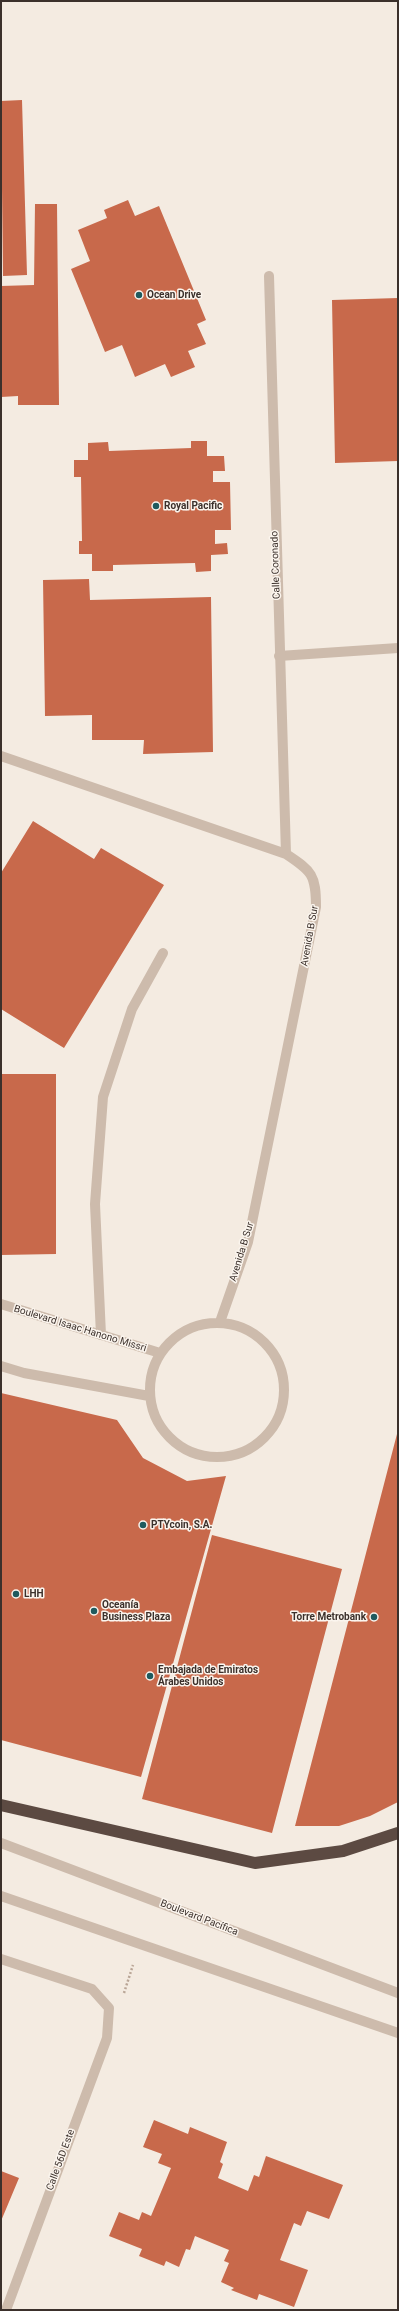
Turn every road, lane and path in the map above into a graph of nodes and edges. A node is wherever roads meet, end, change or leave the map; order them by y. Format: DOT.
graph roads {
  1 [pos="268,276"];
  2 [pos="398,648"];
  3 [pos="279,656"];
  4 [pos="1,756"];
  5 [pos="286,854"];
  6 [pos="163,953"];
  7 [pos="1,1304"];
  8 [pos="220,1322"];
  9 [pos="101,1335"];
  10 [pos="160,1353"];
  11 [pos="1,1366"];
  12 [pos="149,1396"];
  13 [pos="1,1805"];
  14 [pos="398,1833"];
  15 [pos="1,1844"];
  16 [pos="1,1896"];
  17 [pos="1,1959"];
  18 [pos="397,1992"];
  19 [pos="398,2033"];
  20 [pos="6,2310"];
  1 -- 3 [label="street, Calle Coronado"];
  2 -- 3 [label="street"];
  3 -- 5 [label="street, Calle Coronado"];
  4 -- 5 [label="street, Avenida B Sur"];
  5 -- 8 [label="street, Avenida B Sur"];
  6 -- 9 [label="street"];
  7 -- 9 [label="street, Boulevard Isaac Hanono Missri"];
  8 -- 10 [label="street"];
  8 -- 12 [label="street"];
  9 -- 10 [label="street, Boulevard Isaac Hanono Missri"];
  10 -- 12 [label="street"];
  11 -- 12 [label="street"];
  13 -- 14 [label="highway"];
  15 -- 18 [label="street, Boulevard Pacífica"];
  16 -- 19 [label="street"];
  17 -- 20 [label="street, Calle 56D Este"];
}
